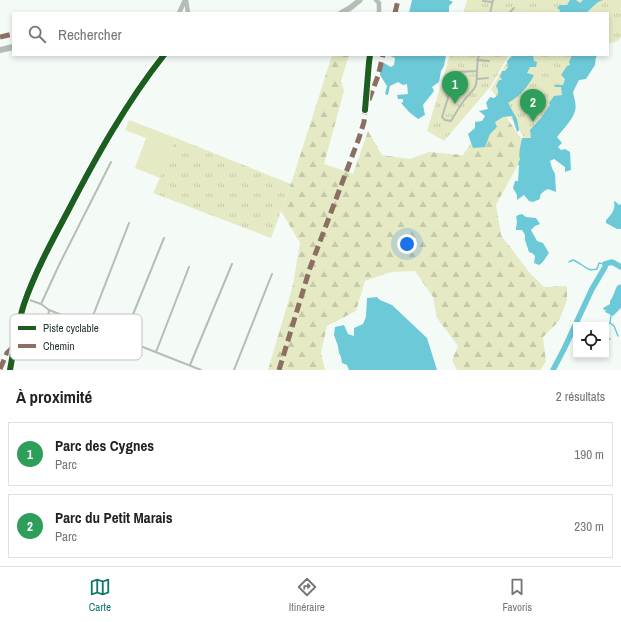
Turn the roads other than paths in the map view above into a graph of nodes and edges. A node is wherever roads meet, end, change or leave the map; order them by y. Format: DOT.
graph roads {
  1 [pos="186,0"];
  2 [pos="360,0"];
  3 [pos="376,0"];
  4 [pos="483,1"];
  5 [pos="493,1"];
  6 [pos="514,8"];
  7 [pos="180,12"];
  8 [pos="188,12"];
  9 [pos="342,12"];
  10 [pos="379,12"];
  11 [pos="490,12"];
  12 [pos="510,12"];
  13 [pos="12,47"];
  14 [pos="0,50"];
  15 [pos="163,56"];
  16 [pos="370,56"];
  17 [pos="479,56"];
  18 [pos="477,60"];
  19 [pos="489,61"];
  20 [pos="477,71"];
  21 [pos="488,78"];
  22 [pos="477,79"];
  23 [pos="366,110"];
  24 [pos="111,162"];
  25 [pos="129,223"];
  26 [pos="164,238"];
  27 [pos="232,264"];
  28 [pos="189,267"];
  29 [pos="272,274"];
  30 [pos="26,299"];
  31 [pos="41,304"];
  32 [pos="49,310"];
  33 [pos="22,314"];
  34 [pos="48,314"];
  35 [pos="59,314"];
  36 [pos="94,314"];
  37 [pos="133,314"];
  38 [pos="142,346"];
  39 [pos="156,352"];
  40 [pos="12,360"];
  41 [pos="190,365"];
  42 [pos="10,370"];
  43 [pos="201,370"];
  44 [pos="234,370"];
  1 -- 7 [label="street"];
  1 -- 8 [label="street"];
  2 -- 9 [label="street"];
  3 -- 10 [label="street"];
  4 -- 5 [label="lane"];
  5 -- 11 [label="lane"];
  6 -- 12 [label="lane"];
  13 -- 14 [label="main road"];
  15 -- 30 [label="street"];
  16 -- 23 [label="street"];
  17 -- 18 [label="lane"];
  18 -- 19 [label="lane"];
  18 -- 20 [label="lane"];
  20 -- 22 [label="lane"];
  20 -- 22 [label="lane"];
  21 -- 22 [label="lane"];
  24 -- 31 [label="lane"];
  25 -- 36 [label="lane"];
  26 -- 37 [label="lane"];
  27 -- 41 [label="lane"];
  28 -- 39 [label="lane"];
  29 -- 44 [label="lane"];
  30 -- 31 [label="lane"];
  30 -- 33 [label="street"];
  31 -- 32 [label="lane"];
  32 -- 34 [label="lane"];
  32 -- 35 [label="lane"];
  38 -- 39 [label="lane"];
  39 -- 41 [label="lane"];
  40 -- 42 [label="street"];
  41 -- 43 [label="lane"];
}
